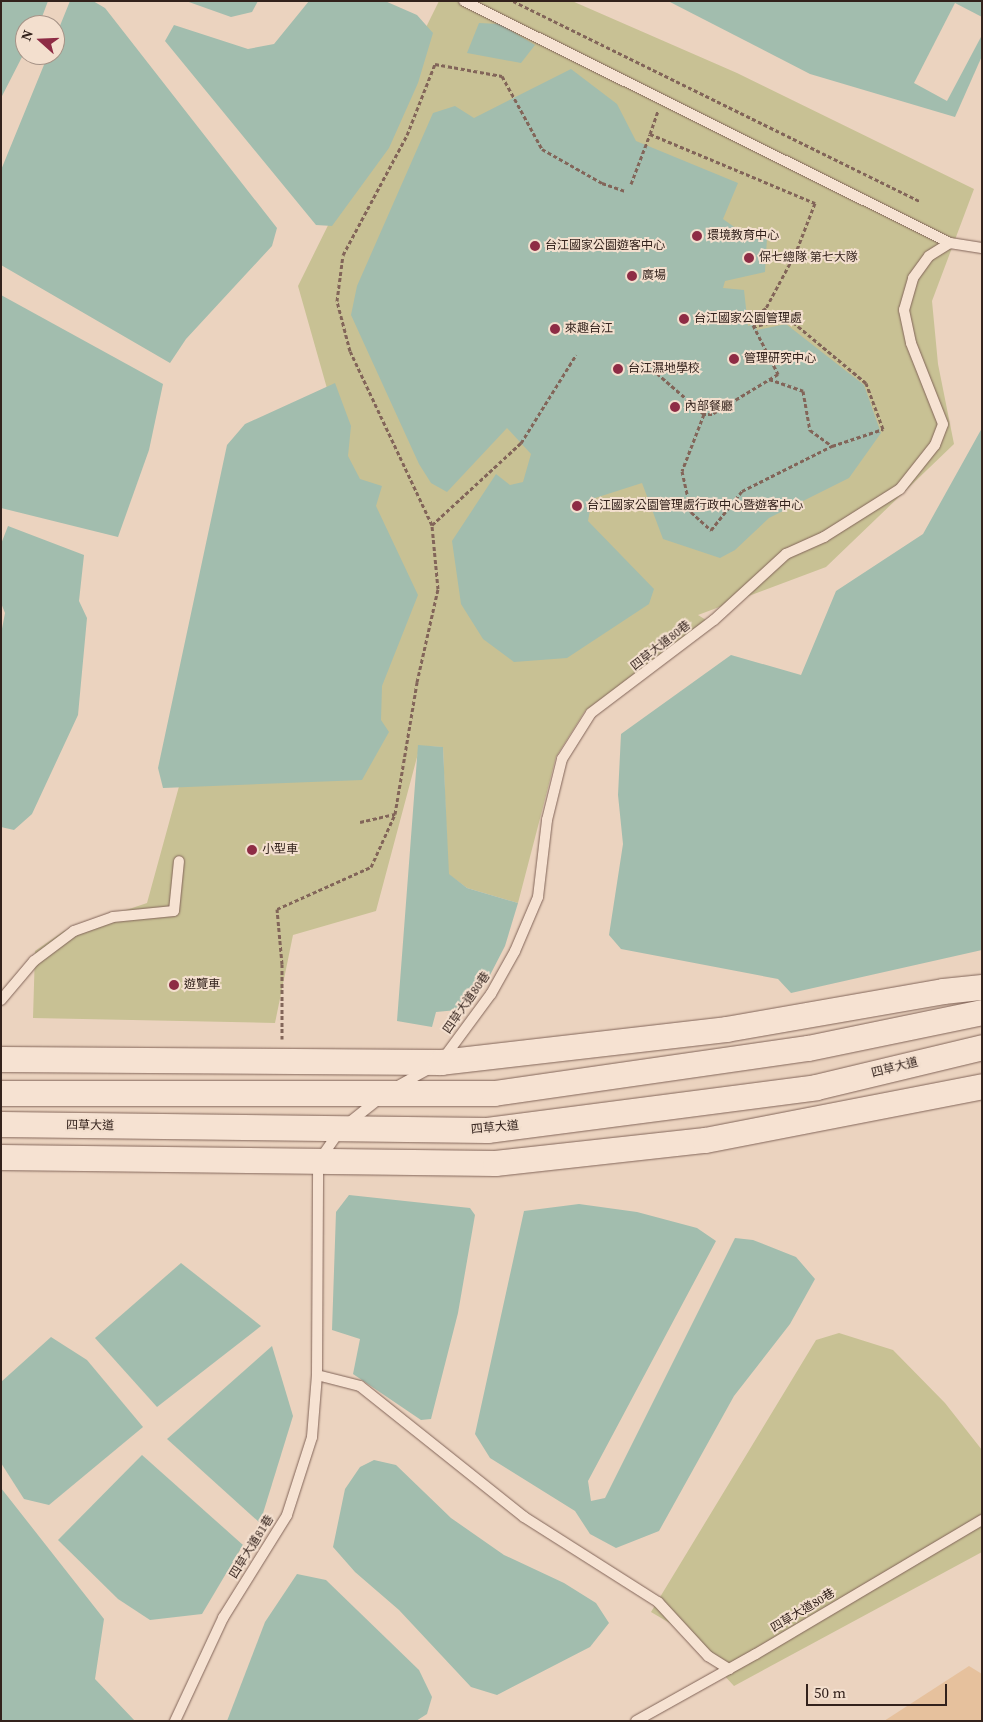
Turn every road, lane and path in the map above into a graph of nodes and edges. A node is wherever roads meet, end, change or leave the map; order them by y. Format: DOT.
graph roads {
  1 [pos="464,1"];
  2 [pos="513,1"];
  3 [pos="631,184"];
  4 [pos="624,191"];
  5 [pos="920,201"];
  6 [pos="950,243"];
  7 [pos="982,248"];
  8 [pos="753,327"];
  9 [pos="576,355"];
  10 [pos="652,369"];
  11 [pos="769,380"];
  12 [pos="704,414"];
  13 [pos="832,446"];
  14 [pos="432,525"];
  15 [pos="395,814"];
  16 [pos="360,822"];
  17 [pos="179,861"];
  18 [pos="982,987"];
  19 [pos="1,1000"];
  20 [pos="982,1012"];
  21 [pos="282,1041"];
  22 [pos="982,1047"];
  23 [pos="1,1058"];
  24 [pos="441,1062"];
  25 [pos="982,1086"];
  26 [pos="386,1092"];
  27 [pos="1,1093"];
  28 [pos="1,1124"];
  29 [pos="341,1129"];
  30 [pos="1,1157"];
  31 [pos="318,1162"];
  32 [pos="317,1375"];
  33 [pos="982,1520"];
  34 [pos="729,1669"];
  35 [pos="175,1721"];
  36 [pos="636,1721"];
  1 -- 6 [label="lane"];
  2 -- 5 [label="path"];
  3 -- 8 [label="path"];
  4 -- 14 [label="path"];
  6 -- 7 [label="lane"];
  6 -- 24 [label="lane, 四草大道80巷"];
  8 -- 11 [label="path"];
  8 -- 13 [label="path"];
  9 -- 14 [label="path"];
  10 -- 12 [label="path"];
  11 -- 12 [label="path"];
  11 -- 13 [label="path"];
  12 -- 13 [label="path"];
  14 -- 15 [label="path"];
  15 -- 16 [label="path"];
  15 -- 21 [label="path"];
  17 -- 19 [label="lane"];
  18 -- 24 [label="street"];
  20 -- 26 [label="street"];
  22 -- 29 [label="street, 四草大道"];
  23 -- 24 [label="street"];
  24 -- 26 [label="lane, 四草大道80巷"];
  25 -- 31 [label="street"];
  26 -- 27 [label="street"];
  26 -- 29 [label="lane, 四草大道80巷"];
  28 -- 29 [label="street, 四草大道"];
  29 -- 31 [label="lane, 四草大道80巷"];
  30 -- 31 [label="street"];
  31 -- 32 [label="lane, 四草大道81巷"];
  32 -- 34 [label="lane"];
  32 -- 35 [label="lane, 四草大道81巷"];
  33 -- 34 [label="lane, 四草大道80巷"];
  34 -- 36 [label="lane, 四草大道80巷"];
}
